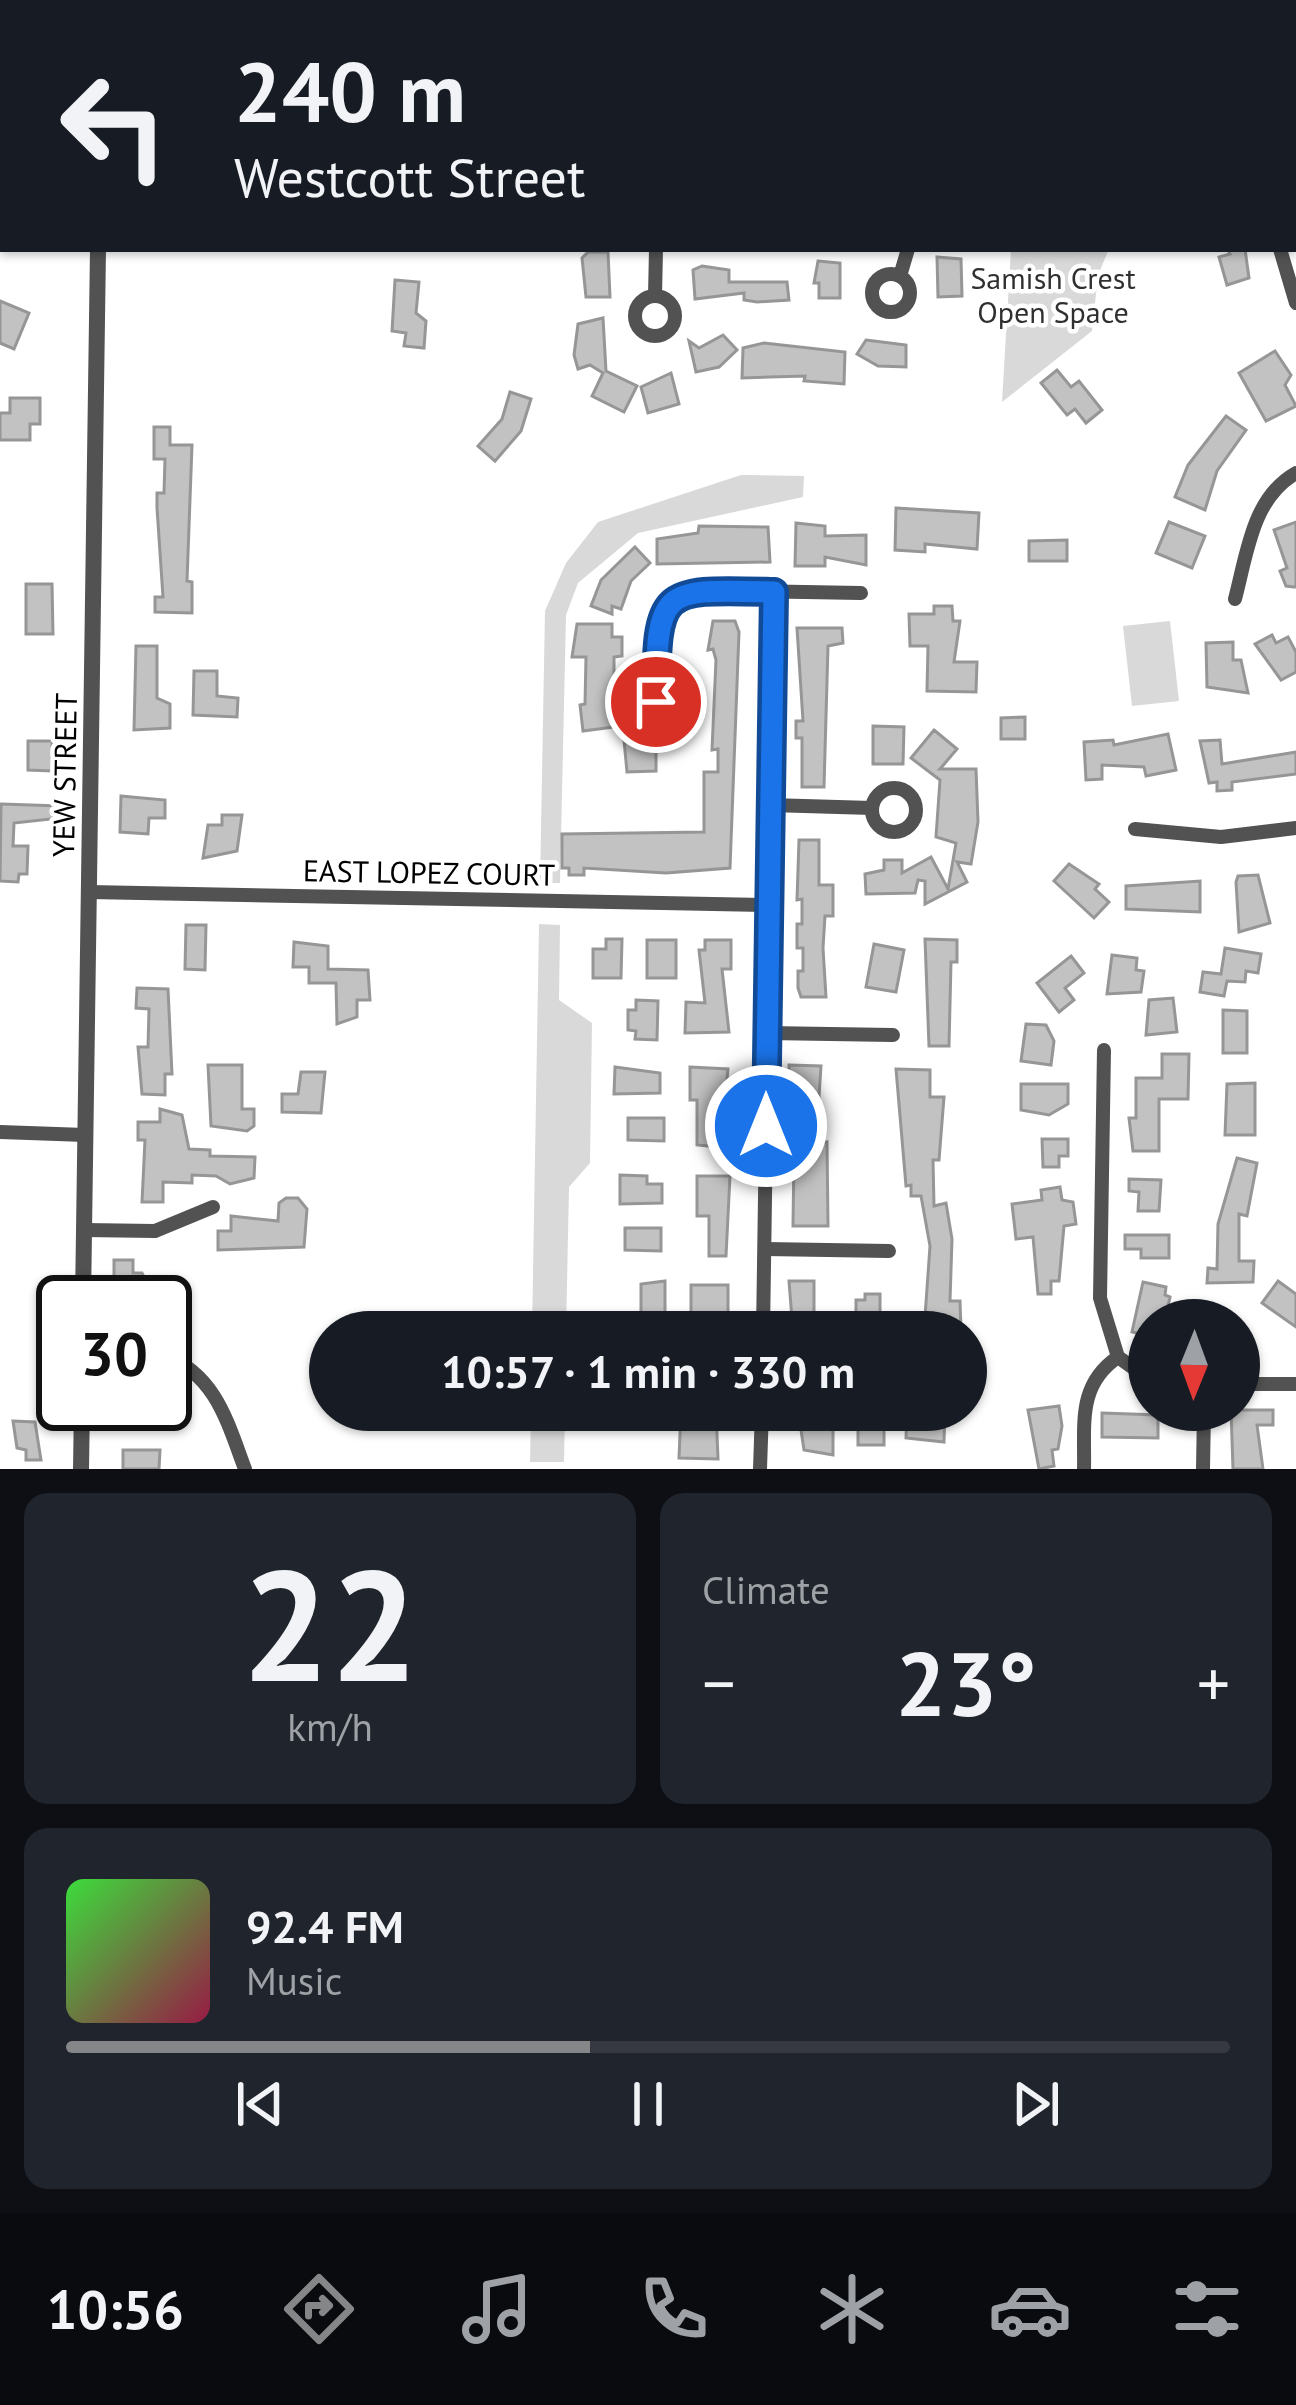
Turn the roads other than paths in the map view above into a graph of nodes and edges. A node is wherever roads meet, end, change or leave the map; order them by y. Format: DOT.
graph roads {
  1 [pos="98,252"];
  2 [pos="656,252"];
  3 [pos="907,252"];
  4 [pos="1281,252"];
  5 [pos="900,276"];
  6 [pos="655,296"];
  7 [pos="1296,303"];
  8 [pos="1296,473"];
  9 [pos="774,592"];
  10 [pos="861,593"];
  11 [pos="1235,599"];
  12 [pos="656,702"];
  13 [pos="770,805"];
  14 [pos="872,808"];
  15 [pos="1296,828"];
  16 [pos="1135,829"];
  17 [pos="89,892"];
  18 [pos="767,905"];
  19 [pos="767,1033"];
  20 [pos="893,1035"];
  21 [pos="1103,1050"];
  22 [pos="0,1132"];
  23 [pos="86,1136"];
  24 [pos="213,1207"];
  25 [pos="84,1230"];
  26 [pos="765,1249"];
  27 [pos="889,1251"];
  28 [pos="83,1275"];
  29 [pos="764,1311"];
  30 [pos="1118,1357"];
  31 [pos="1128,1364"];
  32 [pos="192,1370"];
  33 [pos="1260,1384"];
  34 [pos="1296,1384"];
  35 [pos="82,1431"];
  36 [pos="761,1431"];
  37 [pos="1204,1431"];
  38 [pos="81,1469"];
  39 [pos="244,1469"];
  40 [pos="760,1469"];
  41 [pos="1084,1469"];
  42 [pos="1203,1469"];
  1 -- 17 [label="street, YEW STREET"];
  2 -- 6 [label="street"];
  3 -- 5 [label="street"];
  4 -- 7 [label="street"];
  8 -- 11 [label="street"];
  9 -- 10 [label="street"];
  9 -- 12 [label="street"];
  9 -- 13 [label="street"];
  13 -- 14 [label="street"];
  13 -- 18 [label="street"];
  15 -- 16 [label="street"];
  17 -- 18 [label="street, EAST LOPEZ COURT"];
  17 -- 23 [label="street, YEW STREET"];
  18 -- 19 [label="street"];
  19 -- 20 [label="street"];
  19 -- 26 [label="street"];
  21 -- 30 [label="street"];
  22 -- 23 [label="street"];
  23 -- 25 [label="street, YEW STREET"];
  24 -- 25 [label="street"];
  25 -- 28 [label="street, YEW STREET"];
  26 -- 27 [label="street"];
  26 -- 29 [label="street"];
  30 -- 31 [label="street"];
  30 -- 41 [label="street"];
  32 -- 39 [label="street"];
  33 -- 34 [label="street"];
  35 -- 38 [label="street"];
  36 -- 40 [label="street"];
  37 -- 42 [label="street"];
}
